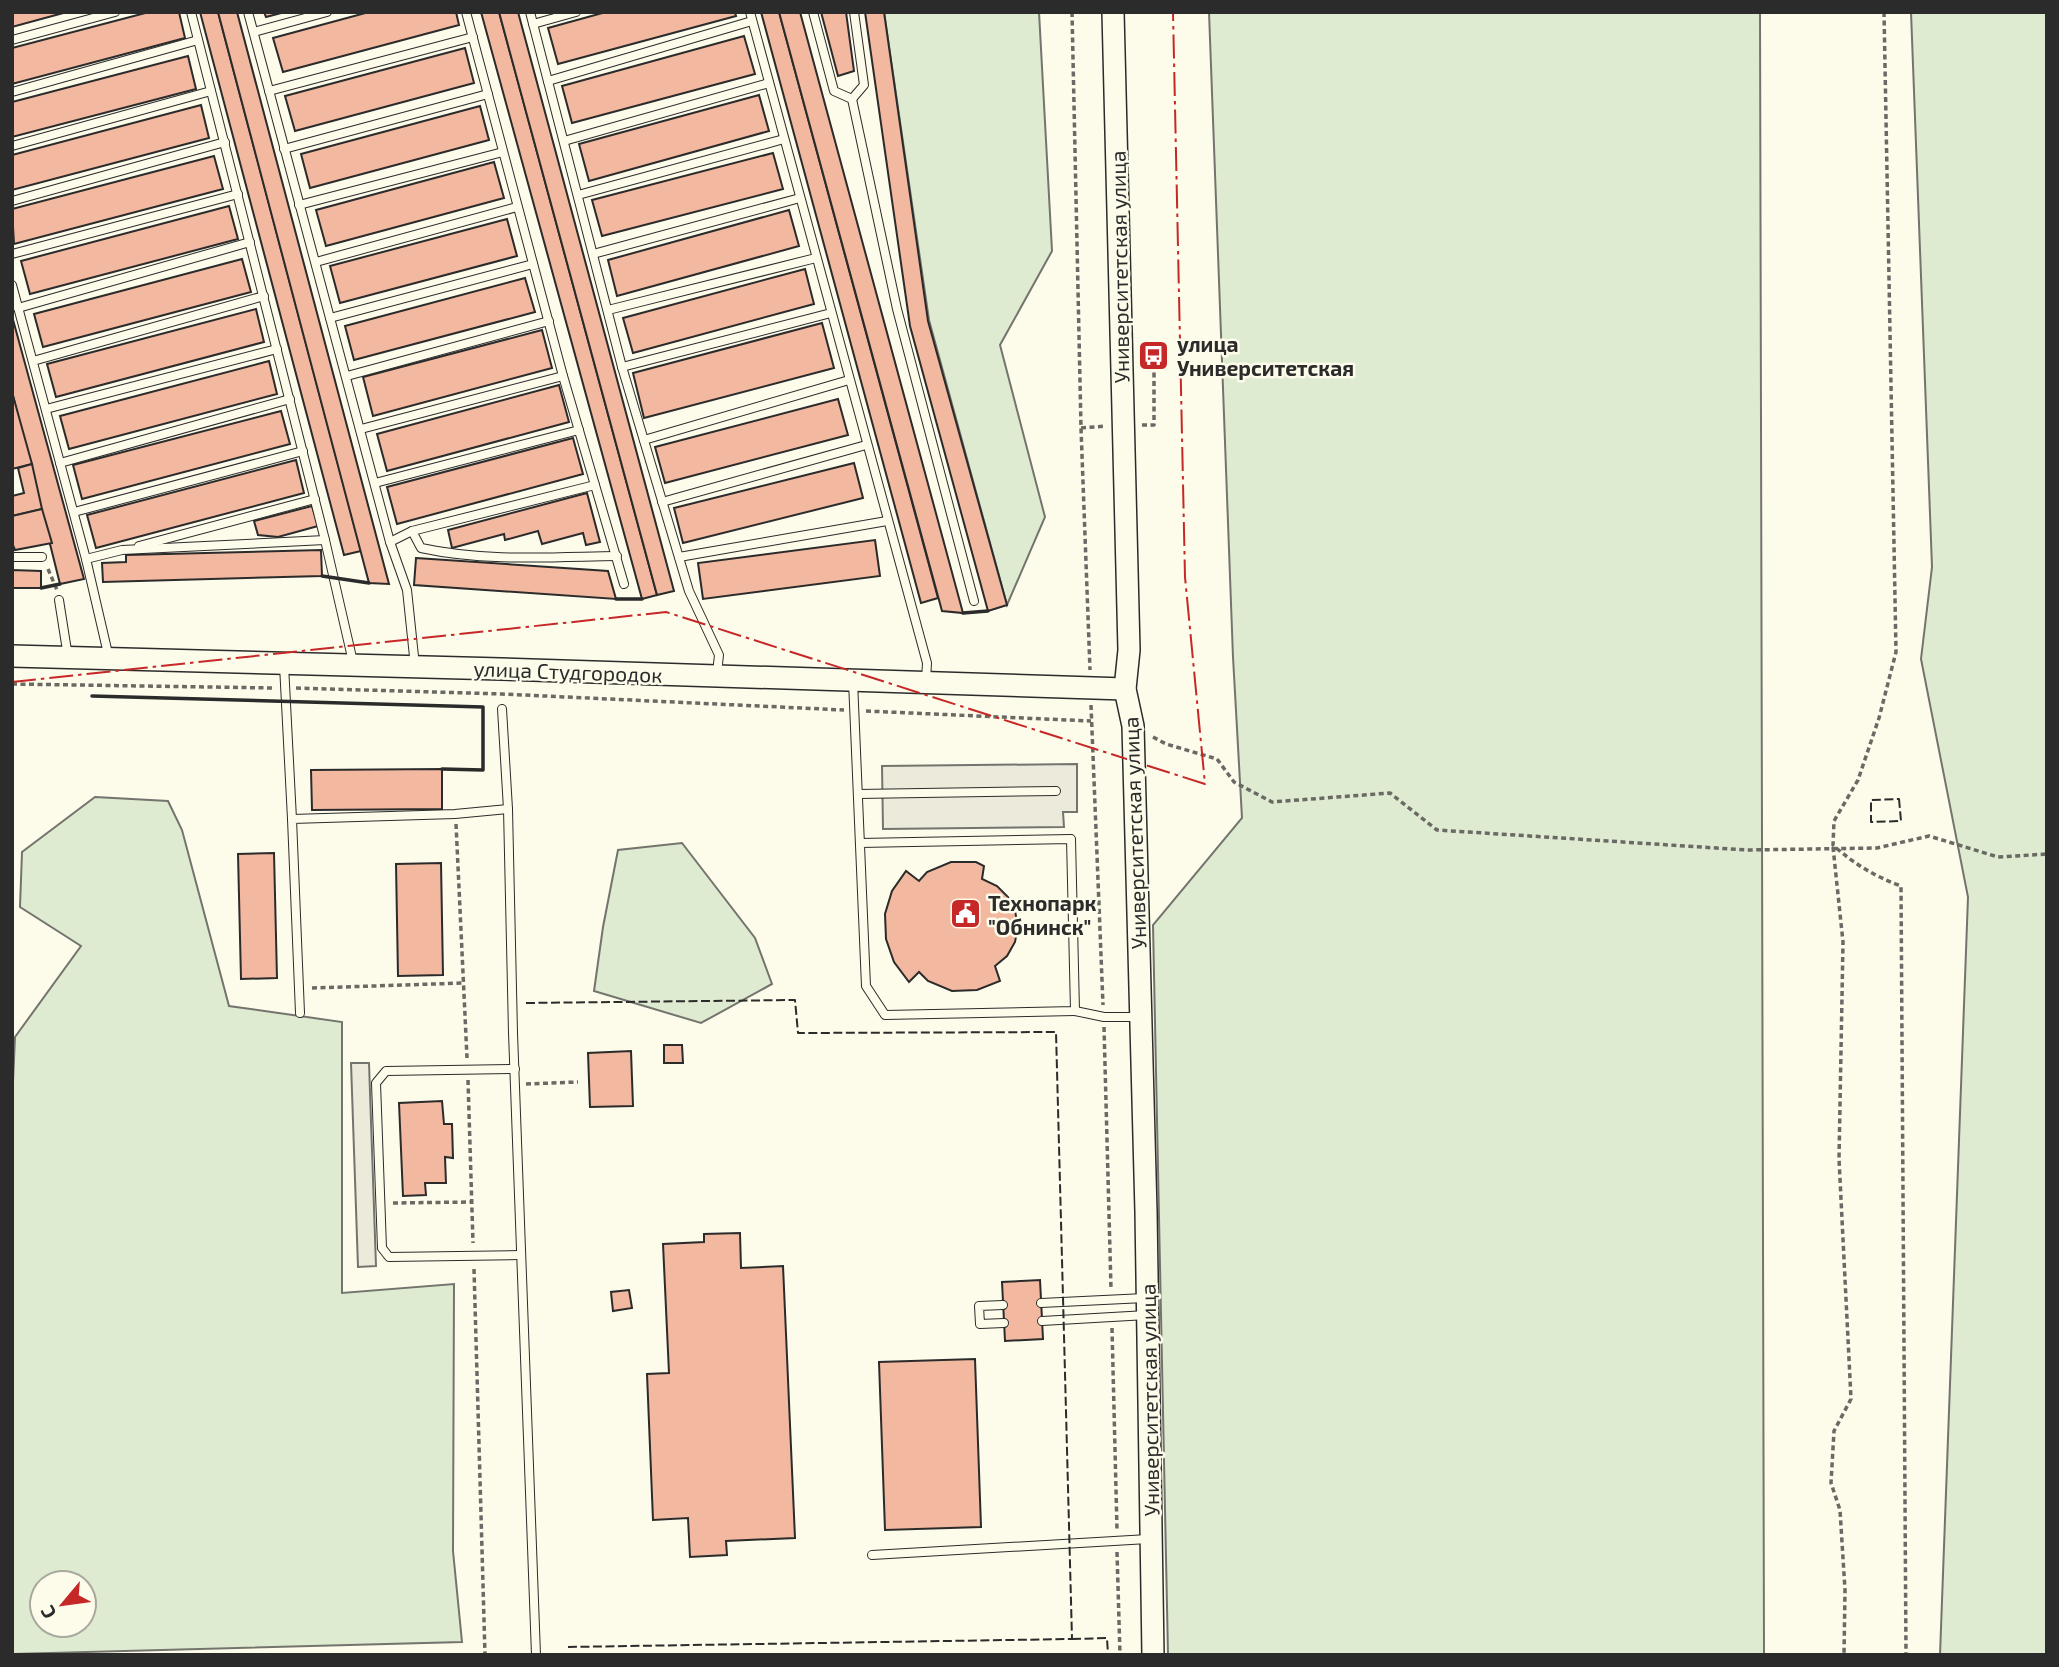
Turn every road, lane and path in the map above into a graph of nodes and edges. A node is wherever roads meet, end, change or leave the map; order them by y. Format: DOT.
graph roads {
  1 [pos="115,12"];
  2 [pos="191,12"];
  3 [pos="248,12"];
  4 [pos="327,12"];
  5 [pos="466,12"];
  6 [pos="530,12"];
  7 [pos="576,12"];
  8 [pos="813,12"];
  9 [pos="854,12"];
  10 [pos="1072,12"];
  11 [pos="1113,12"];
  12 [pos="1884,12"];
  13 [pos="751,17"];
  14 [pos="533,24"];
  15 [pos="254,32"];
  16 [pos="473,37"];
  17 [pos="12,40"];
  18 [pos="198,40"];
  19 [pos="548,80"];
  20 [pos="769,83"];
  21 [pos="211,90"];
  22 [pos="270,91"];
  23 [pos="12,92"];
  24 [pos="488,94"];
  25 [pos="852,99"];
  26 [pos="784,139"];
  27 [pos="564,141"];
  28 [pos="225,142"];
  29 [pos="12,146"];
  30 [pos="284,149"];
  31 [pos="503,152"];
  32 [pos="238,194"];
  33 [pos="578,195"];
  34 [pos="800,198"];
  35 [pos="12,201"];
  36 [pos="299,205"];
  37 [pos="517,207"];
  38 [pos="250,242"];
  39 [pos="12,254"];
  40 [pos="593,254"];
  41 [pos="816,258"];
  42 [pos="316,262"];
  43 [pos="533,264"];
  44 [pos="12,285"];
  45 [pos="264,296"];
  46 [pos="18,308"];
  47 [pos="608,310"];
  48 [pos="831,313"];
  49 [pos="330,318"];
  50 [pos="549,321"];
  51 [pos="277,349"];
  52 [pos="33,361"];
  53 [pos="622,367"];
  54 [pos="347,376"];
  55 [pos="563,376"];
  56 [pos="849,380"];
  57 [pos="290,399"];
  58 [pos="46,409"];
  59 [pos="361,429"];
  60 [pos="579,430"];
  61 [pos="644,440"];
  62 [pos="866,445"];
  63 [pos="303,451"];
  64 [pos="60,463"];
  65 [pos="375,483"];
  66 [pos="595,485"];
  67 [pos="315,499"];
  68 [pos="662,502"];
  69 [pos="74,512"];
  70 [pos="887,521"];
  71 [pos="412,531"];
  72 [pos="325,540"];
  73 [pos="390,542"];
  74 [pos="122,550"];
  75 [pos="617,556"];
  76 [pos="12,557"];
  77 [pos="42,557"];
  78 [pos="679,557"];
  79 [pos="86,559"];
  80 [pos="625,584"];
  81 [pos="60,600"];
  82 [pos="974,601"];
  83 [pos="12,656"];
  84 [pos="68,657"];
  85 [pos="109,658"];
  86 [pos="284,663"];
  87 [pos="354,665"];
  88 [pos="415,667"];
  89 [pos="717,676"];
  90 [pos="853,681"];
  91 [pos="926,683"];
  92 [pos="12,684"];
  93 [pos="285,688"];
  94 [pos="1091,688"];
  95 [pos="1125,689"];
  96 [pos="502,709"];
  97 [pos="844,710"];
  98 [pos="858,710"];
  99 [pos="1091,721"];
  100 [pos="1133,726"];
  101 [pos="1056,791"];
  102 [pos="858,794"];
  103 [pos="508,809"];
  104 [pos="455,814"];
  105 [pos="292,819"];
  106 [pos="860,843"];
  107 [pos="1835,847"];
  108 [pos="2047,854"];
  109 [pos="464,983"];
  110 [pos="299,989"];
  111 [pos="1075,1011"];
  112 [pos="300,1013"];
  113 [pos="1104,1017"];
  114 [pos="1140,1017"];
  115 [pos="515,1069"];
  116 [pos="468,1070"];
  117 [pos="472,1202"];
  118 [pos="380,1203"];
  119 [pos="522,1255"];
  120 [pos="473,1256"];
  121 [pos="1111,1292"];
  122 [pos="1041,1303"];
  123 [pos="1003,1305"];
  124 [pos="1148,1307"];
  125 [pos="1111,1320"];
  126 [pos="1042,1321"];
  127 [pos="1004,1322"];
  128 [pos="1151,1538"];
  129 [pos="1117,1540"];
  130 [pos="872,1555"];
  131 [pos="485,1655"];
  132 [pos="536,1655"];
  133 [pos="1120,1655"];
  134 [pos="1153,1655"];
  135 [pos="1844,1655"];
  136 [pos="1906,1655"];
  1 -- 17 [label="lane"];
  2 -- 18 [label="lane"];
  3 -- 15 [label="lane"];
  4 -- 15 [label="lane"];
  5 -- 16 [label="lane"];
  6 -- 14 [label="lane"];
  7 -- 14 [label="lane"];
  8 -- 25 [label="lane"];
  9 -- 25 [label="lane"];
  10 -- 94 [label="path"];
  11 -- 95 [label="street, Университетская улица"];
  12 -- 107 [label="path"];
  13 -- 19 [label="lane"];
  13 -- 20 [label="lane"];
  14 -- 19 [label="lane"];
  15 -- 22 [label="lane"];
  16 -- 22 [label="lane"];
  16 -- 24 [label="lane"];
  18 -- 21 [label="lane"];
  18 -- 23 [label="lane"];
  19 -- 27 [label="lane"];
  20 -- 26 [label="lane"];
  20 -- 27 [label="lane"];
  21 -- 28 [label="lane"];
  21 -- 29 [label="lane"];
  22 -- 30 [label="lane"];
  24 -- 30 [label="lane"];
  24 -- 31 [label="lane"];
  25 -- 82 [label="lane"];
  26 -- 33 [label="lane"];
  26 -- 34 [label="lane"];
  27 -- 33 [label="lane"];
  28 -- 32 [label="lane"];
  28 -- 35 [label="lane"];
  30 -- 36 [label="lane"];
  31 -- 36 [label="lane"];
  31 -- 37 [label="lane"];
  32 -- 38 [label="lane"];
  32 -- 39 [label="lane"];
  33 -- 40 [label="lane"];
  34 -- 40 [label="lane"];
  34 -- 41 [label="lane"];
  36 -- 42 [label="lane"];
  37 -- 42 [label="lane"];
  37 -- 43 [label="lane"];
  38 -- 45 [label="lane"];
  38 -- 46 [label="lane"];
  40 -- 47 [label="lane"];
  41 -- 47 [label="lane"];
  41 -- 48 [label="lane"];
  42 -- 49 [label="lane"];
  43 -- 49 [label="lane"];
  43 -- 50 [label="lane"];
  44 -- 46 [label="lane"];
  45 -- 51 [label="lane"];
  45 -- 52 [label="lane"];
  46 -- 52 [label="lane"];
  47 -- 53 [label="lane"];
  48 -- 53 [label="lane"];
  48 -- 56 [label="lane"];
  49 -- 54 [label="lane"];
  50 -- 54 [label="lane"];
  50 -- 55 [label="lane"];
  51 -- 57 [label="lane"];
  51 -- 58 [label="lane"];
  52 -- 58 [label="lane"];
  53 -- 61 [label="lane"];
  54 -- 59 [label="lane"];
  55 -- 59 [label="lane"];
  55 -- 60 [label="lane"];
  56 -- 61 [label="lane"];
  56 -- 62 [label="lane"];
  57 -- 63 [label="lane"];
  57 -- 64 [label="lane"];
  58 -- 64 [label="lane"];
  59 -- 65 [label="lane"];
  60 -- 65 [label="lane"];
  60 -- 66 [label="lane"];
  61 -- 68 [label="lane"];
  62 -- 68 [label="lane"];
  62 -- 70 [label="lane"];
  63 -- 67 [label="lane"];
  63 -- 69 [label="lane"];
  64 -- 69 [label="lane"];
  65 -- 73 [label="lane"];
  66 -- 71 [label="lane"];
  66 -- 75 [label="lane"];
  67 -- 72 [label="lane"];
  67 -- 74 [label="lane"];
  68 -- 78 [label="lane"];
  69 -- 79 [label="lane"];
  70 -- 78 [label="lane"];
  70 -- 91 [label="lane"];
  71 -- 73 [label="lane"];
  71 -- 75 [label="lane"];
  72 -- 74 [label="lane"];
  72 -- 87 [label="lane"];
  73 -- 88 [label="lane"];
  74 -- 79 [label="lane"];
  75 -- 80 [label="lane"];
  76 -- 77 [label="lane"];
  77 -- 81 [label="path"];
  78 -- 89 [label="lane"];
  79 -- 85 [label="lane"];
  81 -- 84 [label="lane"];
  83 -- 84 [label="street, улица Студгородок"];
  84 -- 85 [label="street, улица Студгородок"];
  85 -- 86 [label="street, улица Студгородок"];
  86 -- 87 [label="street, улица Студгородок"];
  86 -- 93 [label="lane"];
  87 -- 88 [label="street, улица Студгородок"];
  88 -- 89 [label="street, улица Студгородок"];
  89 -- 90 [label="street, улица Студгородок"];
  90 -- 91 [label="street, улица Студгородок"];
  90 -- 102 [label="lane"];
  91 -- 94 [label="street, улица Студгородок"];
  92 -- 93 [label="path"];
  93 -- 97 [label="path"];
  93 -- 105 [label="lane"];
  94 -- 95 [label="street, улица Студгородок"];
  94 -- 99 [label="path"];
  95 -- 100 [label="street, Университетская улица"];
  96 -- 103 [label="lane"];
  98 -- 99 [label="path"];
  99 -- 113 [label="path"];
  100 -- 107 [label="path"];
  100 -- 114 [label="street, Университетская улица"];
  101 -- 102 [label="lane"];
  102 -- 106 [label="lane"];
  103 -- 104 [label="lane"];
  103 -- 115 [label="lane"];
  104 -- 105 [label="lane"];
  104 -- 109 [label="path"];
  105 -- 110 [label="lane"];
  106 -- 111 [label="lane"];
  106 -- 111 [label="lane"];
  107 -- 108 [label="path"];
  107 -- 135 [label="path"];
  107 -- 136 [label="path"];
  109 -- 110 [label="path"];
  109 -- 116 [label="path"];
  110 -- 112 [label="lane"];
  111 -- 113 [label="lane"];
  113 -- 114 [label="lane"];
  113 -- 121 [label="path"];
  114 -- 124 [label="street, Университетская улица"];
  115 -- 116 [label="lane"];
  115 -- 119 [label="lane"];
  116 -- 117 [label="path"];
  116 -- 118 [label="lane"];
  117 -- 118 [label="path"];
  117 -- 120 [label="path"];
  118 -- 120 [label="lane"];
  119 -- 120 [label="lane"];
  119 -- 132 [label="lane"];
  120 -- 131 [label="path"];
  122 -- 124 [label="lane"];
  123 -- 127 [label="lane"];
  124 -- 126 [label="lane"];
  124 -- 128 [label="street, Университетская улица"];
  125 -- 129 [label="path"];
  128 -- 129 [label="lane"];
  128 -- 134 [label="street, Университетская улица"];
  129 -- 130 [label="lane"];
  129 -- 133 [label="path"];
}
